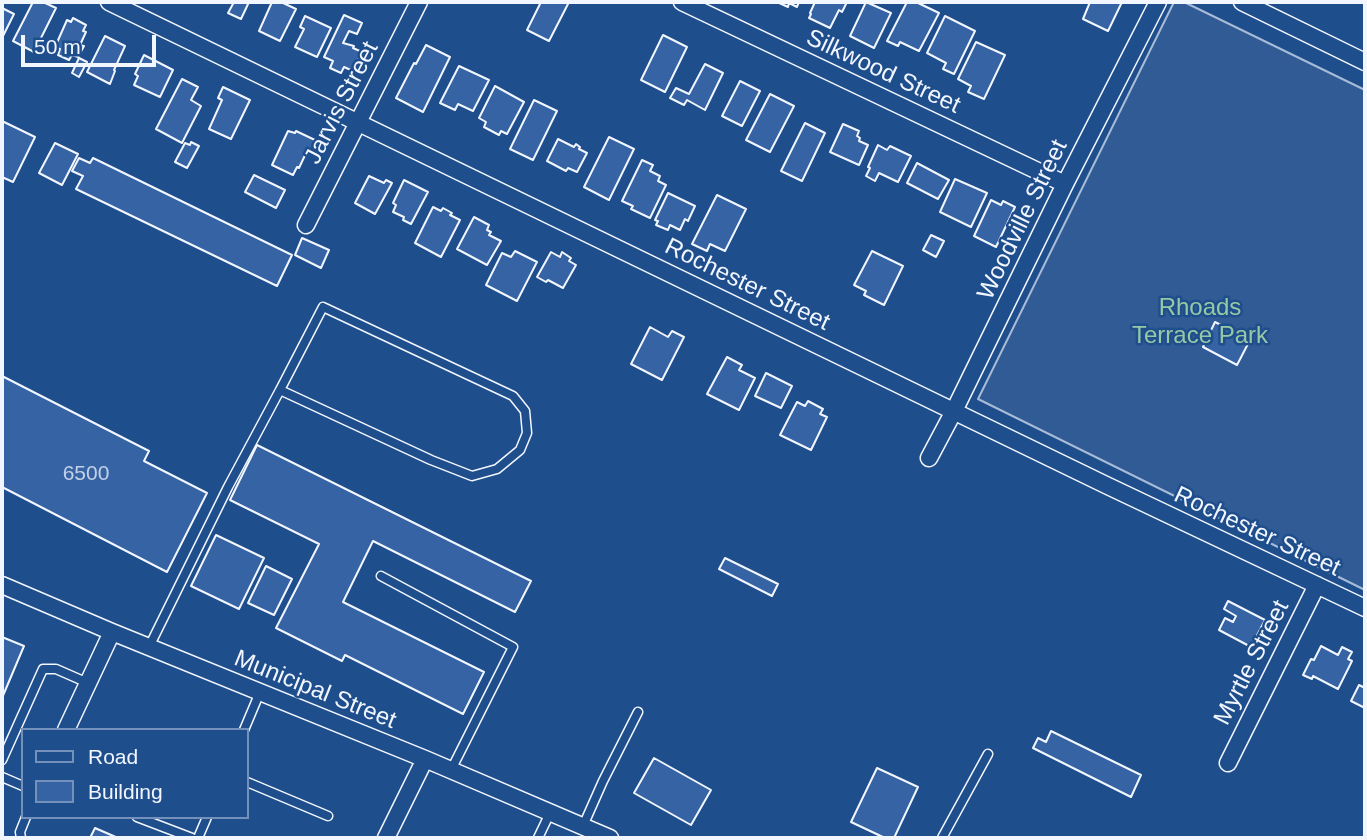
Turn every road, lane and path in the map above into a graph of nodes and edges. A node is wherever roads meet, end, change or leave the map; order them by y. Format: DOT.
graph roads {
  1 [pos="109,2"];
  2 [pos="419,2"];
  3 [pos="682,2"];
  4 [pos="1158,2"];
  5 [pos="1242,2"];
  6 [pos="1365,62"];
  7 [pos="357,123"];
  8 [pos="1065,184"];
  9 [pos="306,225"];
  10 [pos="280,390"];
  11 [pos="954,411"];
  12 [pos="929,458"];
  13 [pos="381,576"];
  14 [pos="2,585"];
  15 [pos="1317,585"];
  16 [pos="1365,608"];
  17 [pos="112,632"];
  18 [pos="149,647"];
  19 [pos="88,683"];
  20 [pos="260,692"];
  21 [pos="638,712"];
  22 [pos="67,728"];
  23 [pos="245,728"];
  24 [pos="988,754"];
  25 [pos="425,759"];
  26 [pos="2,760"];
  27 [pos="1227,762"];
  28 [pos="451,770"];
  29 [pos="2,777"];
  30 [pos="248,782"];
  31 [pos="21,785"];
  32 [pos="550,812"];
  33 [pos="328,816"];
  34 [pos="25,819"];
  35 [pos="142,819"];
  36 [pos="206,819"];
  37 [pos="583,826"];
  38 [pos="21,838"];
  39 [pos="192,838"];
  40 [pos="198,838"];
  41 [pos="386,838"];
  42 [pos="538,838"];
  43 [pos="610,838"];
  44 [pos="942,838"];
  1 -- 7 [label="street, Rochester Street"];
  2 -- 7 [label="street, Jarvis Street"];
  3 -- 8 [label="street, Silkwood Street"];
  4 -- 8 [label="street, Woodville Street"];
  5 -- 6 [label="street"];
  7 -- 9 [label="street, Jarvis Street"];
  7 -- 11 [label="street, Rochester Street"];
  8 -- 11 [label="street, Woodville Street"];
  10 -- 10 [label="lane"];
  10 -- 18 [label="lane"];
  11 -- 12 [label="street, Woodville Street"];
  11 -- 15 [label="street, Rochester Street"];
  13 -- 28 [label="lane"];
  14 -- 17 [label="street, Municipal Street"];
  15 -- 16 [label="street, Rochester Street"];
  15 -- 27 [label="street, Myrtle Street"];
  17 -- 18 [label="street, Municipal Street"];
  17 -- 19 [label="street"];
  18 -- 20 [label="street, Municipal Street"];
  19 -- 22 [label="street"];
  19 -- 26 [label="lane"];
  20 -- 23 [label="lane"];
  20 -- 25 [label="street, Municipal Street"];
  21 -- 37 [label="lane"];
  24 -- 44 [label="lane"];
  25 -- 28 [label="street, Municipal Street"];
  25 -- 41 [label="street"];
  28 -- 32 [label="street, Municipal Street"];
  29 -- 31 [label="lane"];
  30 -- 33 [label="lane"];
  32 -- 37 [label="street, Municipal Street"];
  32 -- 42 [label="lane"];
  34 -- 38 [label="lane"];
  35 -- 39 [label="lane"];
  36 -- 40 [label="lane"];
  37 -- 43 [label="street, Municipal Street"];
}
